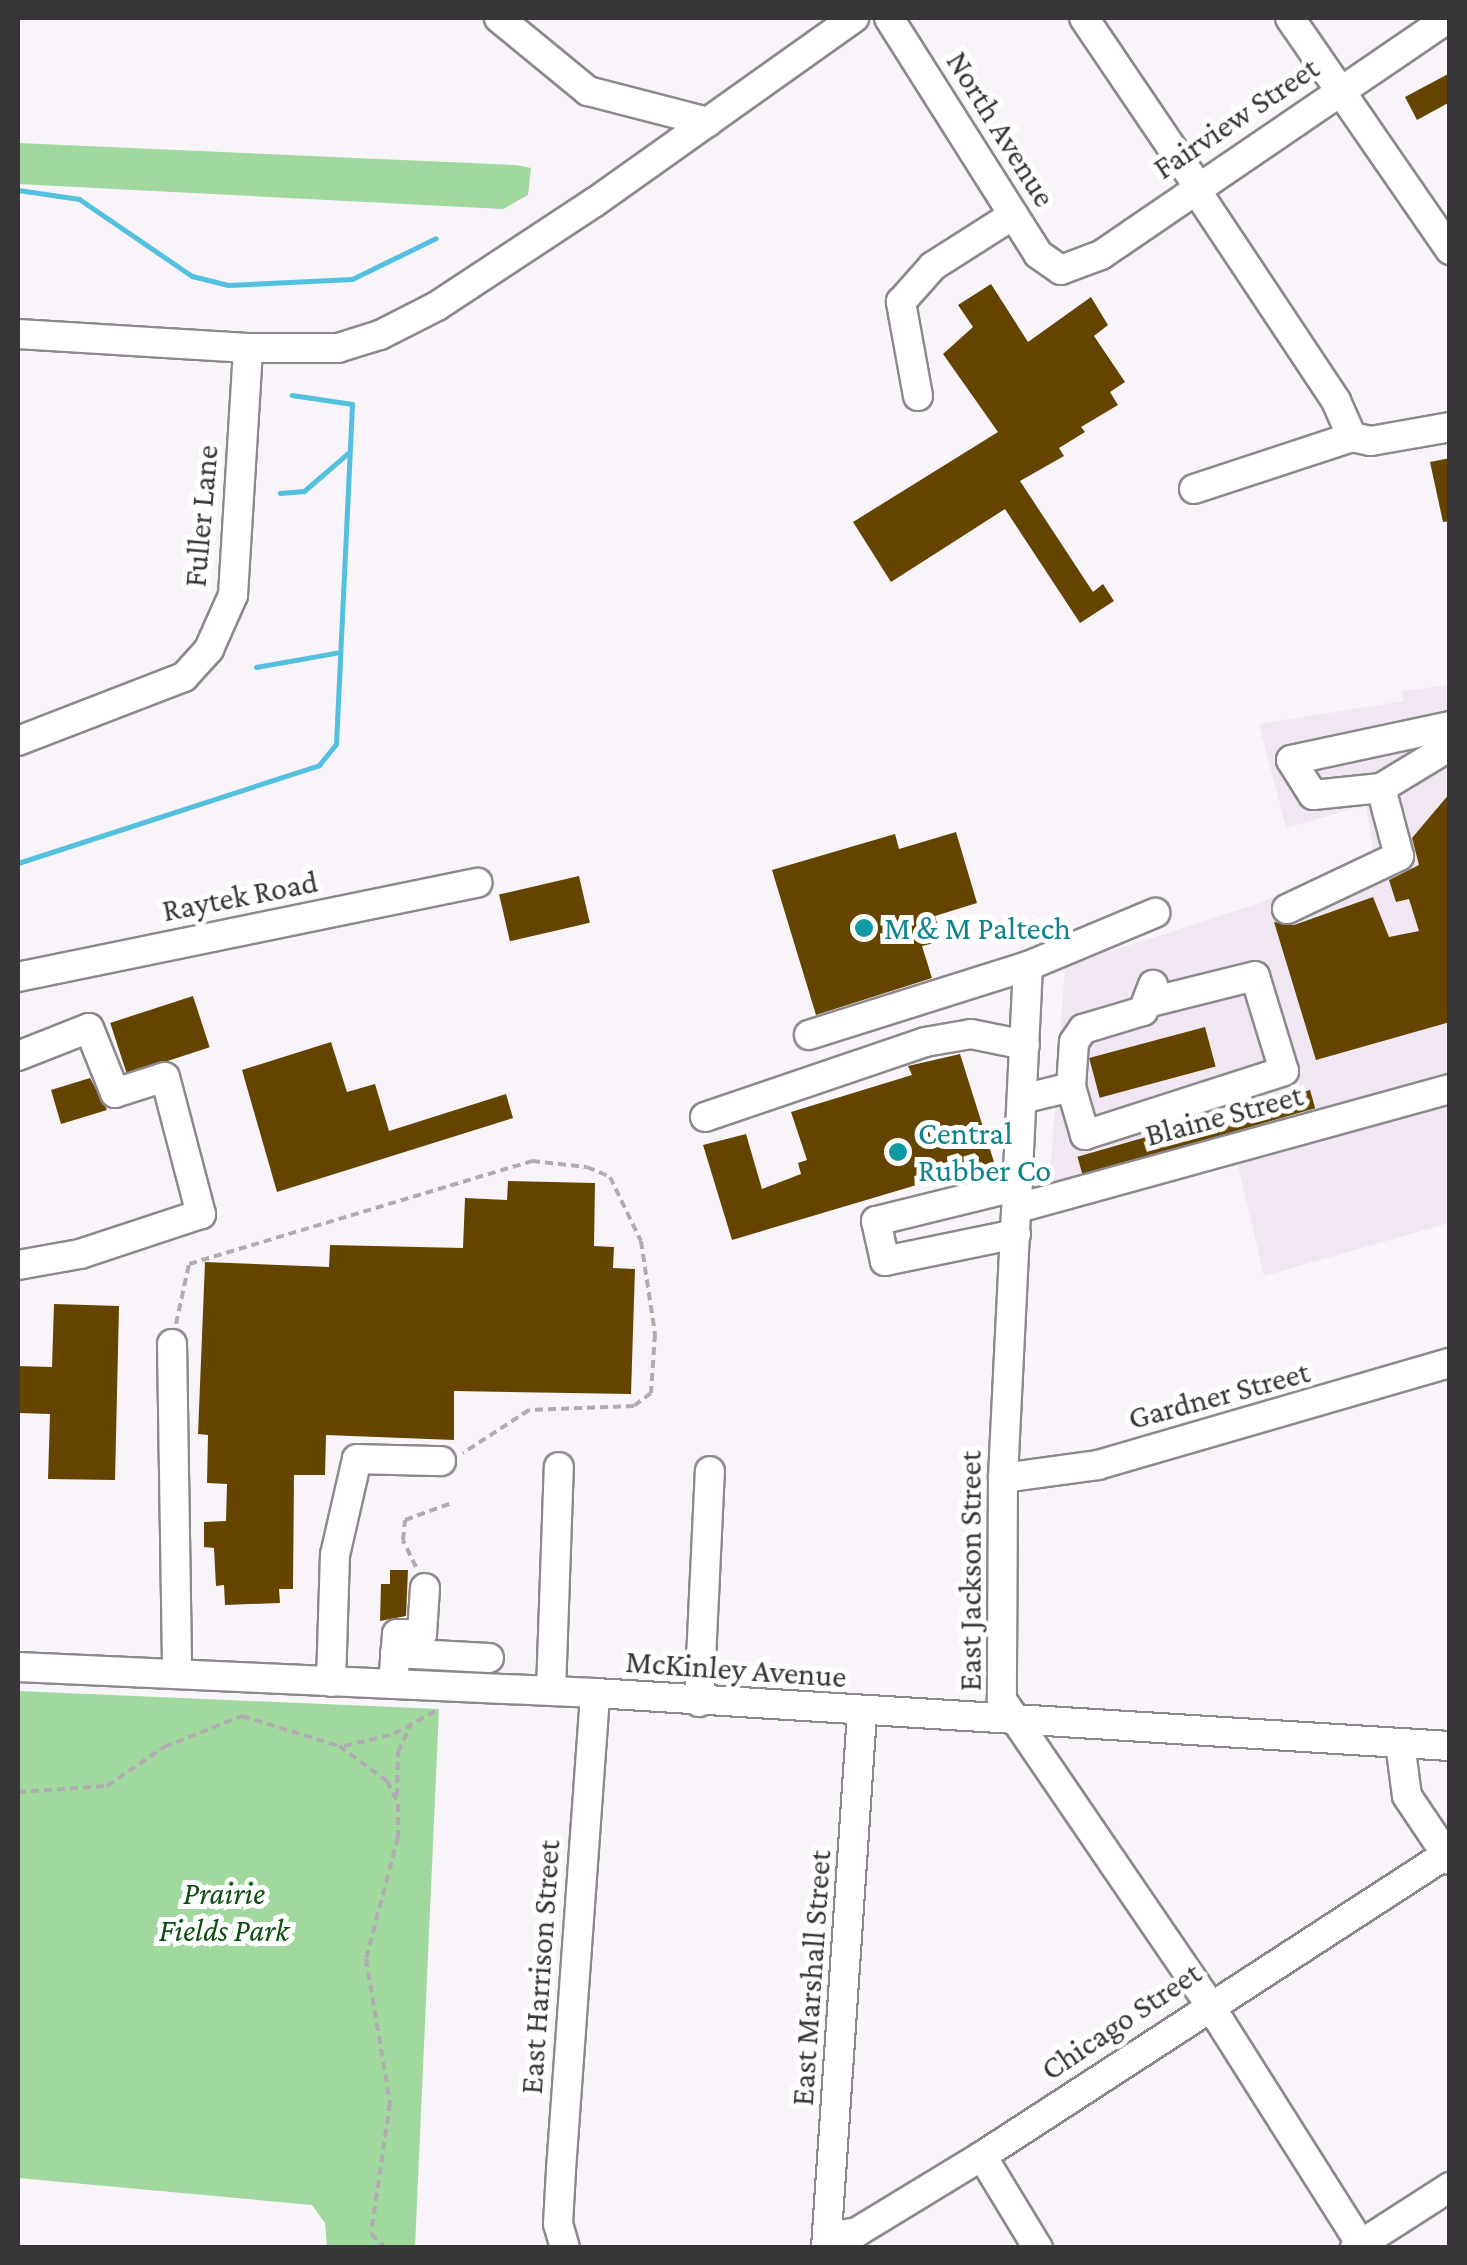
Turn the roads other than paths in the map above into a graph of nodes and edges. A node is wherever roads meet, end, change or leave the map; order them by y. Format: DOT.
graph roads {
  1 [pos="499,18"];
  2 [pos="854,18"];
  3 [pos="889,18"];
  4 [pos="1084,18"];
  5 [pos="1290,18"];
  6 [pos="1448,18"];
  7 [pos="1339,90"];
  8 [pos="708,122"];
  9 [pos="1196,186"];
  10 [pos="1013,215"];
  11 [pos="1450,250"];
  12 [pos="1061,270"];
  13 [pos="18,334"];
  14 [pos="242,348"];
  15 [pos="918,396"];
  16 [pos="1450,427"];
  17 [pos="1352,437"];
  18 [pos="1194,489"];
  19 [pos="1450,726"];
  20 [pos="18,741"];
  21 [pos="1450,746"];
  22 [pos="1382,788"];
  23 [pos="476,884"];
  24 [pos="1286,908"];
  25 [pos="1155,913"];
  26 [pos="1028,966"];
  27 [pos="18,976"];
  28 [pos="809,1036"];
  29 [pos="1025,1045"];
  30 [pos="18,1056"];
  31 [pos="1071,1087"];
  32 [pos="1450,1089"];
  33 [pos="1022,1099"];
  34 [pos="705,1118"];
  35 [pos="1017,1210"];
  36 [pos="18,1265"];
  37 [pos="172,1344"];
  38 [pos="1450,1363"];
  39 [pos="441,1462"];
  40 [pos="559,1467"];
  41 [pos="710,1472"];
  42 [pos="1004,1478"];
  43 [pos="425,1588"];
  44 [pos="396,1652"];
  45 [pos="489,1658"];
  46 [pos="18,1667"];
  47 [pos="177,1674"];
  48 [pos="330,1682"];
  49 [pos="393,1684"];
  50 [pos="551,1691"];
  51 [pos="595,1693"];
  52 [pos="700,1702"];
  53 [pos="862,1714"];
  54 [pos="1011,1722"];
  55 [pos="1400,1743"];
  56 [pos="1450,1746"];
  57 [pos="1448,1856"];
  58 [pos="1209,2004"];
  59 [pos="982,2156"];
  60 [pos="1450,2188"];
  61 [pos="826,2242"];
  62 [pos="564,2246"];
  63 [pos="1359,2246"];
  64 [pos="1038,2248"];
  1 -- 8 [label="street"];
  2 -- 8 [label="street"];
  3 -- 10 [label="street, North Avenue"];
  4 -- 9 [label="street"];
  5 -- 7 [label="street"];
  6 -- 7 [label="street, Fairview Street"];
  7 -- 9 [label="street, Fairview Street"];
  7 -- 11 [label="street"];
  8 -- 14 [label="street"];
  9 -- 12 [label="street, Fairview Street"];
  9 -- 17 [label="street"];
  10 -- 12 [label="street, North Avenue"];
  10 -- 15 [label="street"];
  13 -- 14 [label="street"];
  14 -- 20 [label="street, Fuller Lane"];
  16 -- 17 [label="street"];
  17 -- 18 [label="street"];
  19 -- 22 [label="street"];
  21 -- 22 [label="street"];
  22 -- 24 [label="street"];
  23 -- 27 [label="street, Raytek Road"];
  25 -- 26 [label="street"];
  26 -- 28 [label="street"];
  26 -- 29 [label="street, East Jackson Street"];
  29 -- 33 [label="street, East Jackson Street"];
  29 -- 34 [label="street"];
  30 -- 36 [label="street"];
  31 -- 31 [label="street"];
  31 -- 33 [label="street"];
  32 -- 35 [label="street, Blaine Street"];
  33 -- 35 [label="street, East Jackson Street"];
  35 -- 42 [label="street, East Jackson Street"];
  37 -- 47 [label="street"];
  38 -- 42 [label="street, Gardner Street"];
  39 -- 48 [label="street"];
  40 -- 50 [label="street"];
  41 -- 52 [label="street"];
  42 -- 54 [label="street, East Jackson Street"];
  43 -- 44 [label="street"];
  44 -- 45 [label="street"];
  44 -- 49 [label="street"];
  46 -- 47 [label="street, McKinley Avenue"];
  47 -- 48 [label="street, McKinley Avenue"];
  48 -- 49 [label="street, McKinley Avenue"];
  49 -- 50 [label="street, McKinley Avenue"];
  50 -- 51 [label="street, McKinley Avenue"];
  51 -- 52 [label="street, McKinley Avenue"];
  51 -- 62 [label="street, East Harrison Street"];
  52 -- 53 [label="street, McKinley Avenue"];
  53 -- 54 [label="street, McKinley Avenue"];
  53 -- 61 [label="street, East Marshall Street"];
  54 -- 55 [label="street, McKinley Avenue"];
  54 -- 58 [label="street, East Jackson Street"];
  55 -- 56 [label="street, McKinley Avenue"];
  55 -- 57 [label="street"];
  57 -- 58 [label="street, Chicago Street"];
  58 -- 59 [label="street, Chicago Street"];
  58 -- 63 [label="street, East Jackson Street"];
  59 -- 61 [label="street, Chicago Street"];
  59 -- 64 [label="street"];
  60 -- 63 [label="street"];
}
